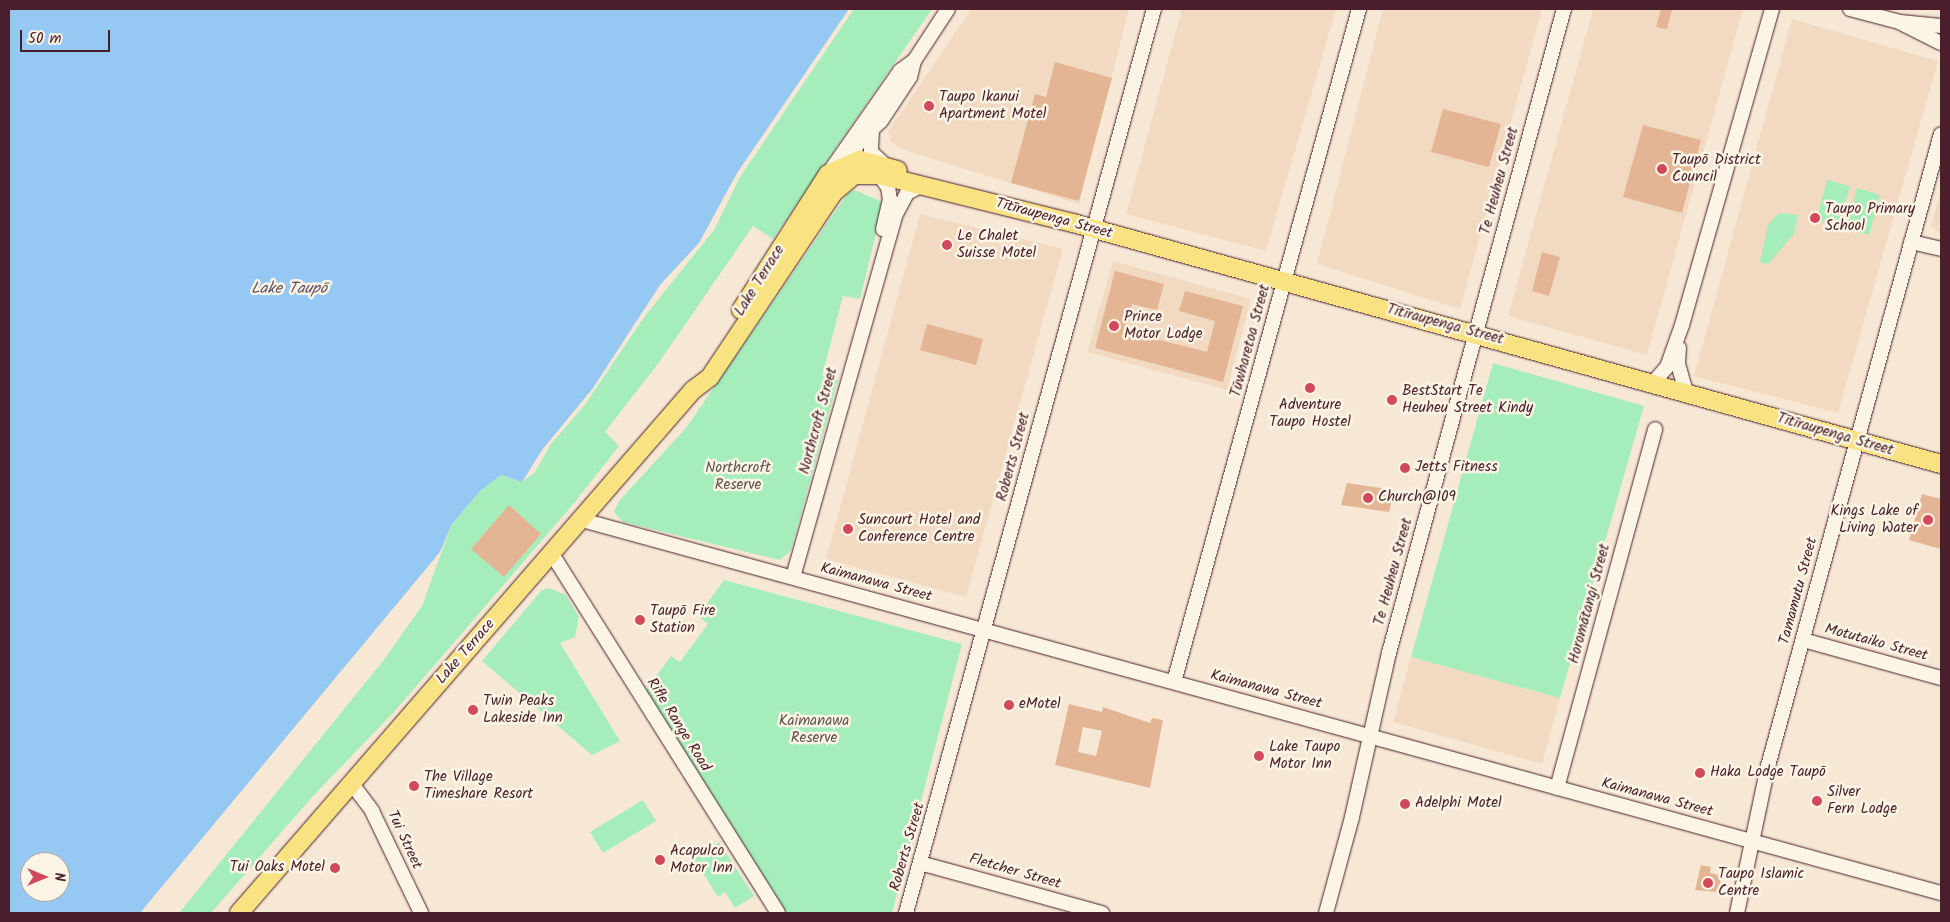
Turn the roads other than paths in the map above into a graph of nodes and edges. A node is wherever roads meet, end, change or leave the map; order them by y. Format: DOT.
graph roads {
  1 [pos="948,9"];
  2 [pos="1154,9"];
  3 [pos="1359,9"];
  4 [pos="1564,9"];
  5 [pos="1772,9"];
  6 [pos="1850,9"];
  7 [pos="1900,22"];
  8 [pos="1941,26"];
  9 [pos="1941,43"];
  10 [pos="914,61"];
  11 [pos="872,130"];
  12 [pos="1941,134"];
  13 [pos="850,161"];
  14 [pos="882,170"];
  15 [pos="828,174"];
  16 [pos="920,186"];
  17 [pos="948,191"];
  18 [pos="1094,229"];
  19 [pos="1912,242"];
  20 [pos="1941,249"];
  21 [pos="784,267"];
  22 [pos="877,274"];
  23 [pos="1285,281"];
  24 [pos="1682,325"];
  25 [pos="1475,333"];
  26 [pos="1653,383"];
  27 [pos="693,390"];
  28 [pos="1686,392"];
  29 [pos="1655,429"];
  30 [pos="1857,441"];
  31 [pos="1941,464"];
  32 [pos="582,520"];
  33 [pos="552,554"];
  34 [pos="793,577"];
  35 [pos="984,629"];
  36 [pos="1802,640"];
  37 [pos="1941,678"];
  38 [pos="1174,682"];
  39 [pos="1371,737"];
  40 [pos="352,784"];
  41 [pos="1557,788"];
  42 [pos="1752,841"];
  43 [pos="920,863"];
  44 [pos="1941,893"];
  45 [pos="239,913"];
  46 [pos="421,913"];
  47 [pos="778,913"];
  48 [pos="906,913"];
  49 [pos="1102,913"];
  50 [pos="1326,913"];
  51 [pos="1736,913"];
  1 -- 10 [label="street, Lake Terrace"];
  2 -- 18 [label="street, Roberts Street"];
  3 -- 23 [label="street, Tūwharetoa Street"];
  4 -- 25 [label="street, Te Heuheu Street"];
  5 -- 24 [label="street"];
  6 -- 7 [label="street"];
  7 -- 8 [label="street"];
  7 -- 9 [label="street"];
  10 -- 11 [label="street, Lake Terrace"];
  10 -- 15 [label="street, Lake Terrace"];
  11 -- 13 [label="street, Lake Terrace"];
  11 -- 14 [label="street"];
  12 -- 19 [label="street, Tamamutu Street"];
  13 -- 14 [label="main road, Tītīraupenga Street"];
  13 -- 15 [label="main road, Lake Terrace"];
  13 -- 21 [label="street, Lake Terrace"];
  14 -- 16 [label="main road, Tītīraupenga Street"];
  14 -- 17 [label="main road, Tītīraupenga Street"];
  14 -- 21 [label="main road, Lake Terrace"];
  14 -- 22 [label="street, Northcroft Street"];
  15 -- 27 [label="main road, Lake Terrace"];
  16 -- 17 [label="main road, Tītīraupenga Street"];
  16 -- 22 [label="street, Northcroft Street"];
  17 -- 18 [label="main road, Tītīraupenga Street"];
  18 -- 23 [label="main road, Tītīraupenga Street"];
  18 -- 35 [label="street, Roberts Street"];
  19 -- 20 [label="street"];
  19 -- 30 [label="street, Tamamutu Street"];
  21 -- 27 [label="main road, Lake Terrace"];
  22 -- 34 [label="street, Northcroft Street"];
  23 -- 25 [label="main road, Tītīraupenga Street"];
  23 -- 38 [label="street, Tūwharetoa Street"];
  24 -- 26 [label="street"];
  24 -- 28 [label="street"];
  25 -- 26 [label="main road, Tītīraupenga Street"];
  25 -- 39 [label="street, Te Heuheu Street"];
  26 -- 28 [label="main road, Tītīraupenga Street"];
  27 -- 32 [label="main road, Lake Terrace"];
  28 -- 30 [label="main road, Tītīraupenga Street"];
  29 -- 41 [label="street, Horomātangi Street"];
  30 -- 31 [label="main road, Tītīraupenga Street"];
  30 -- 36 [label="street, Tamamutu Street"];
  32 -- 33 [label="main road, Lake Terrace"];
  32 -- 34 [label="street, Kaimanawa Street"];
  33 -- 40 [label="main road, Lake Terrace"];
  33 -- 47 [label="street, Rifle Range Road"];
  34 -- 35 [label="street, Kaimanawa Street"];
  35 -- 38 [label="street, Kaimanawa Street"];
  35 -- 43 [label="street, Roberts Street"];
  36 -- 37 [label="street, Motutaiko Street"];
  36 -- 42 [label="street, Tamamutu Street"];
  38 -- 39 [label="street, Kaimanawa Street"];
  39 -- 41 [label="street, Kaimanawa Street"];
  39 -- 50 [label="street, Te Heuheu Street"];
  40 -- 45 [label="main road, Lake Terrace"];
  40 -- 46 [label="street, Tui Street"];
  41 -- 42 [label="street, Kaimanawa Street"];
  42 -- 44 [label="street, Kaimanawa Street"];
  42 -- 51 [label="street, Tamamutu Street"];
  43 -- 48 [label="street, Roberts Street"];
  43 -- 49 [label="street, Fletcher Street"];
}
